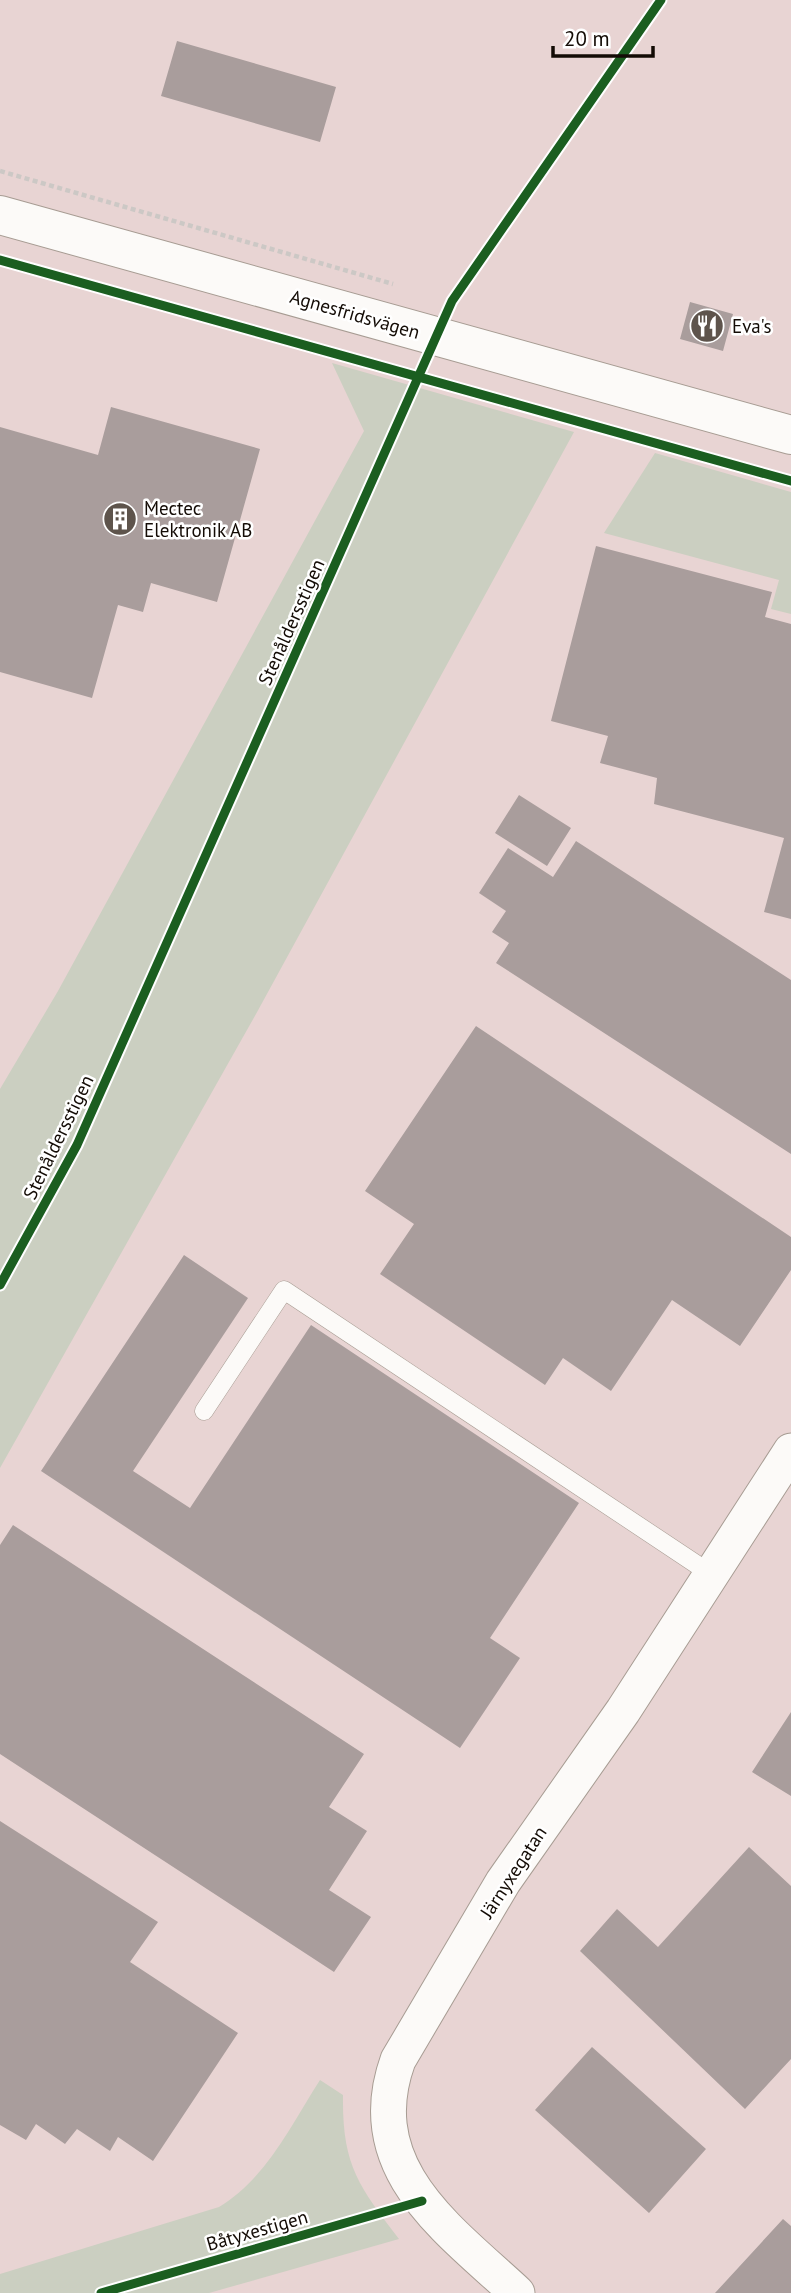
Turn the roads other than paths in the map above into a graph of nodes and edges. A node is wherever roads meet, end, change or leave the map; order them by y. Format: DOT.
graph roads {
  1 [pos="0,215"];
  2 [pos="791,435"];
  3 [pos="204,1411"];
  4 [pos="791,1451"];
  5 [pos="711,1574"];
  6 [pos="517,2293"];
  1 -- 2 [label="main road, Agnesfridsvägen"];
  3 -- 5 [label="lane"];
  4 -- 5 [label="street, Järnyxegatan"];
  5 -- 6 [label="street, Järnyxegatan"];
}
